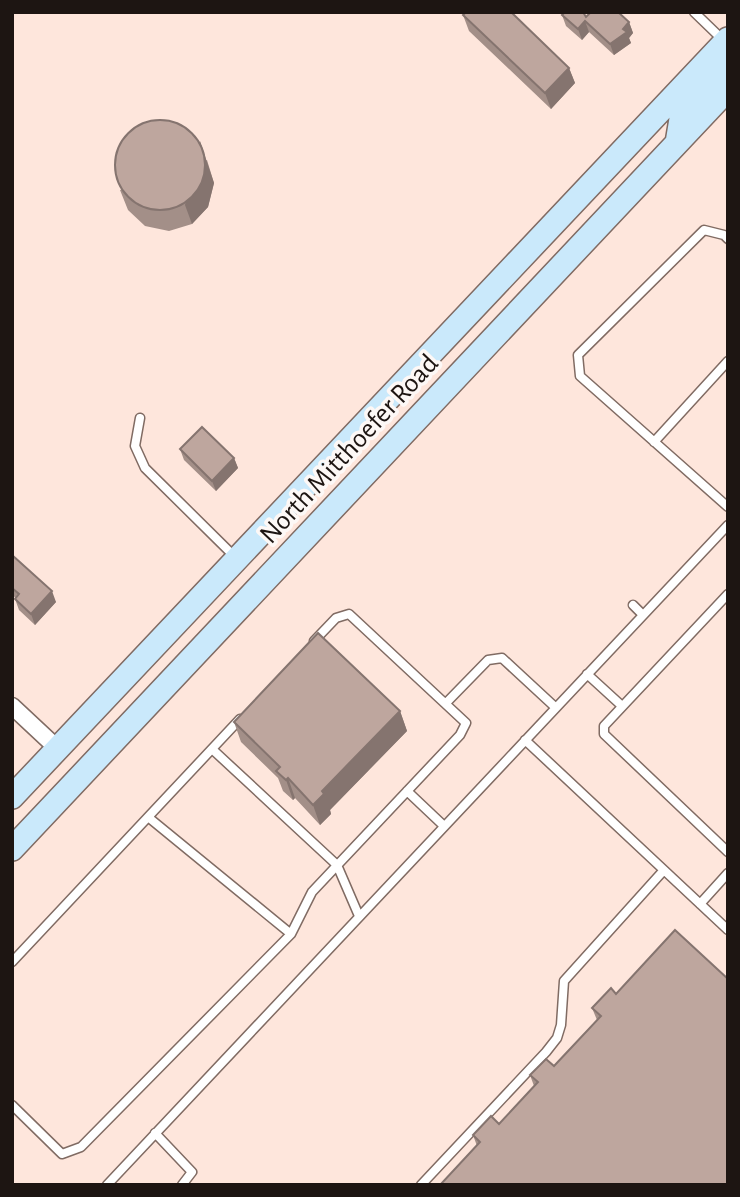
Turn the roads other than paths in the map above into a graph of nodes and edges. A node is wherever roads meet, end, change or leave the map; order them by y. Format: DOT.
graph roads {
  1 [pos="694,12"];
  2 [pos="727,48"];
  3 [pos="728,89"];
  4 [pos="677,143"];
  5 [pos="728,239"];
  6 [pos="728,361"];
  7 [pos="140,418"];
  8 [pos="654,442"];
  9 [pos="728,507"];
  10 [pos="728,525"];
  11 [pos="237,559"];
  12 [pos="728,594"];
  13 [pos="633,605"];
  14 [pos="643,614"];
  15 [pos="307,648"];
  16 [pos="587,674"];
  17 [pos="447,702"];
  18 [pos="12,706"];
  19 [pos="622,706"];
  20 [pos="555,708"];
  21 [pos="250,709"];
  22 [pos="525,740"];
  23 [pos="58,749"];
  24 [pos="212,749"];
  25 [pos="407,791"];
  26 [pos="12,797"];
  27 [pos="148,817"];
  28 [pos="444,826"];
  29 [pos="12,849"];
  30 [pos="728,852"];
  31 [pos="337,865"];
  32 [pos="664,870"];
  33 [pos="728,873"];
  34 [pos="700,904"];
  35 [pos="359,916"];
  36 [pos="728,930"];
  37 [pos="291,934"];
  38 [pos="12,962"];
  39 [pos="12,1105"];
  40 [pos="155,1133"];
  41 [pos="107,1185"];
  42 [pos="182,1185"];
  43 [pos="421,1185"];
  1 -- 2 [label="lane"];
  2 -- 4 [label="main road"];
  2 -- 11 [label="main road, North Mitthoefer Road"];
  3 -- 4 [label="main road, North Mitthoefer Road"];
  4 -- 29 [label="main road, North Mitthoefer Road"];
  5 -- 8 [label="lane"];
  6 -- 8 [label="lane"];
  7 -- 11 [label="lane"];
  8 -- 9 [label="lane"];
  10 -- 14 [label="lane"];
  11 -- 23 [label="main road, North Mitthoefer Road"];
  12 -- 19 [label="lane"];
  13 -- 14 [label="lane"];
  14 -- 16 [label="lane"];
  15 -- 17 [label="lane"];
  16 -- 19 [label="lane"];
  16 -- 20 [label="lane"];
  17 -- 20 [label="lane"];
  17 -- 25 [label="lane"];
  18 -- 23 [label="street"];
  19 -- 30 [label="lane"];
  20 -- 22 [label="lane"];
  21 -- 24 [label="lane"];
  22 -- 28 [label="lane"];
  22 -- 32 [label="lane"];
  23 -- 26 [label="main road, North Mitthoefer Road"];
  24 -- 27 [label="lane"];
  24 -- 31 [label="lane"];
  25 -- 28 [label="lane"];
  25 -- 31 [label="lane"];
  27 -- 37 [label="lane"];
  27 -- 38 [label="lane"];
  28 -- 35 [label="lane"];
  31 -- 35 [label="lane"];
  31 -- 37 [label="lane"];
  32 -- 34 [label="lane"];
  32 -- 43 [label="lane"];
  33 -- 34 [label="lane"];
  34 -- 36 [label="lane"];
  35 -- 40 [label="lane"];
  37 -- 39 [label="lane"];
  40 -- 41 [label="lane"];
  40 -- 42 [label="lane"];
}
